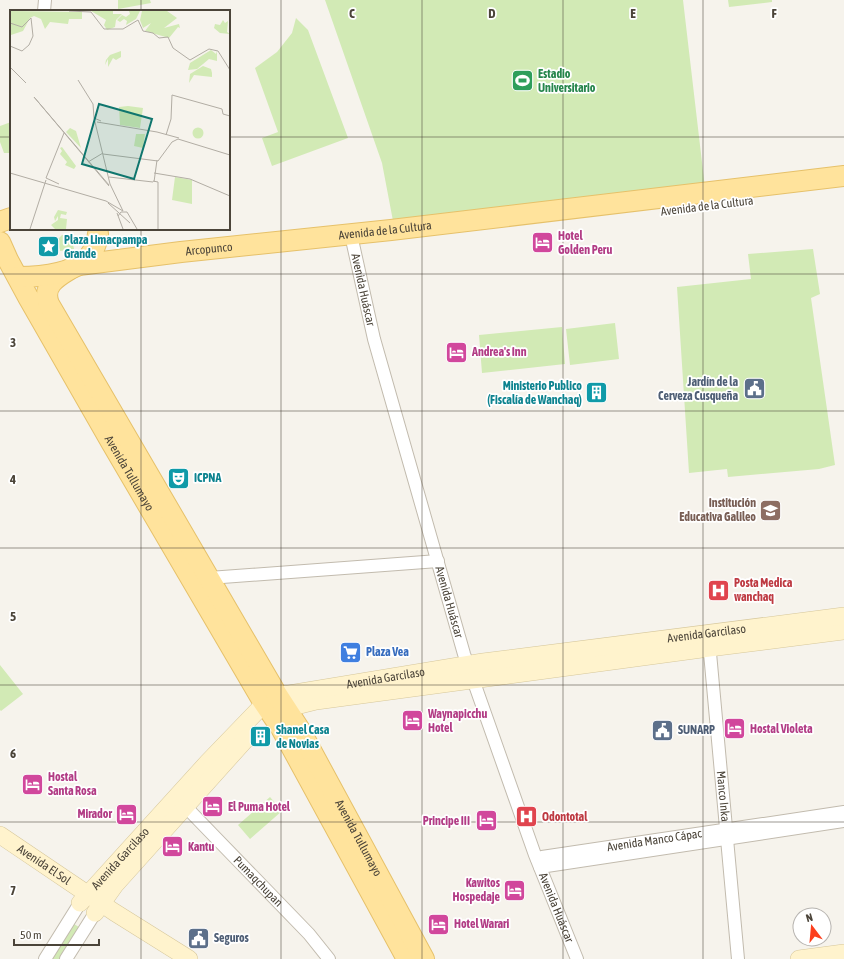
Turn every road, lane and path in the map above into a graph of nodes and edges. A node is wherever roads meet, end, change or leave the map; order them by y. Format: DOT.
graph roads {
  1 [pos="45,0"];
  2 [pos="44,10"];
  3 [pos="844,176"];
  4 [pos="844,190"];
  5 [pos="608,211"];
  6 [pos="10,218"];
  7 [pos="0,222"];
  8 [pos="96,232"];
  9 [pos="347,238"];
  10 [pos="0,242"];
  11 [pos="120,260"];
  12 [pos="76,267"];
  13 [pos="18,277"];
  14 [pos="438,561"];
  15 [pos="208,578"];
  16 [pos="844,616"];
  17 [pos="844,632"];
  18 [pos="708,641"];
  19 [pos="470,672"];
  20 [pos="276,707"];
  21 [pos="185,806"];
  22 [pos="844,812"];
  23 [pos="844,821"];
  24 [pos="727,834"];
  25 [pos="0,835"];
  26 [pos="0,848"];
  27 [pos="538,863"];
  28 [pos="91,903"];
  29 [pos="844,953"];
  30 [pos="45,959"];
  31 [pos="66,959"];
  32 [pos="168,959"];
  33 [pos="188,959"];
  34 [pos="329,959"];
  35 [pos="407,959"];
  36 [pos="424,959"];
  37 [pos="577,959"];
  38 [pos="738,959"];
  39 [pos="799,959"];
  1 -- 2 [label="street"];
  3 -- 5 [label="main road, Avenida de la Cultura"];
  4 -- 5 [label="main road, Avenida de la Cultura"];
  5 -- 9 [label="main road, Avenida de la Cultura"];
  6 -- 7 [label="main road"];
  8 -- 11 [label="main road"];
  8 -- 12 [label="main road, Avenida Tullumayo"];
  9 -- 11 [label="main road, Arcopunco"];
  9 -- 14 [label="street, Avenida Huáscar"];
  10 -- 13 [label="main road, Avenida Tullumayo"];
  11 -- 12 [label="main road, Arcopunco"];
  12 -- 13 [label="main road, Arcopunco"];
  12 -- 15 [label="main road, Avenida Tullumayo"];
  13 -- 20 [label="main road, Avenida Tullumayo"];
  14 -- 15 [label="street"];
  14 -- 19 [label="street, Avenida Huáscar"];
  15 -- 20 [label="main road, Avenida Tullumayo"];
  16 -- 18 [label="street, Avenida Garcilaso"];
  17 -- 18 [label="street, Avenida Garcilaso"];
  18 -- 19 [label="street, Avenida Garcilaso"];
  18 -- 24 [label="street, Manco Inka"];
  19 -- 20 [label="street, Avenida Garcilaso"];
  19 -- 27 [label="street, Avenida Huáscar"];
  20 -- 21 [label="street, Avenida Garcilaso"];
  20 -- 28 [label="street, Avenida Garcilaso"];
  20 -- 35 [label="main road, Avenida Tullumayo"];
  20 -- 36 [label="main road, Avenida Tullumayo"];
  21 -- 28 [label="street, Avenida Garcilaso"];
  21 -- 34 [label="street, Pumaqchupan"];
  22 -- 24 [label="street, Avenida Manco Cápac"];
  23 -- 24 [label="street, Avenida Manco Cápac"];
  24 -- 27 [label="street, Avenida Manco Cápac"];
  24 -- 38 [label="street, Manco Inka"];
  25 -- 28 [label="street, Avenida El Sol"];
  26 -- 28 [label="street, Avenida El Sol"];
  27 -- 37 [label="street, Avenida Huáscar"];
  28 -- 30 [label="street, Avenida Garcilaso"];
  28 -- 31 [label="street, Avenida Garcilaso"];
  28 -- 32 [label="street, Avenida El Sol"];
  28 -- 33 [label="street, Avenida El Sol"];
  29 -- 39 [label="street"];
}
